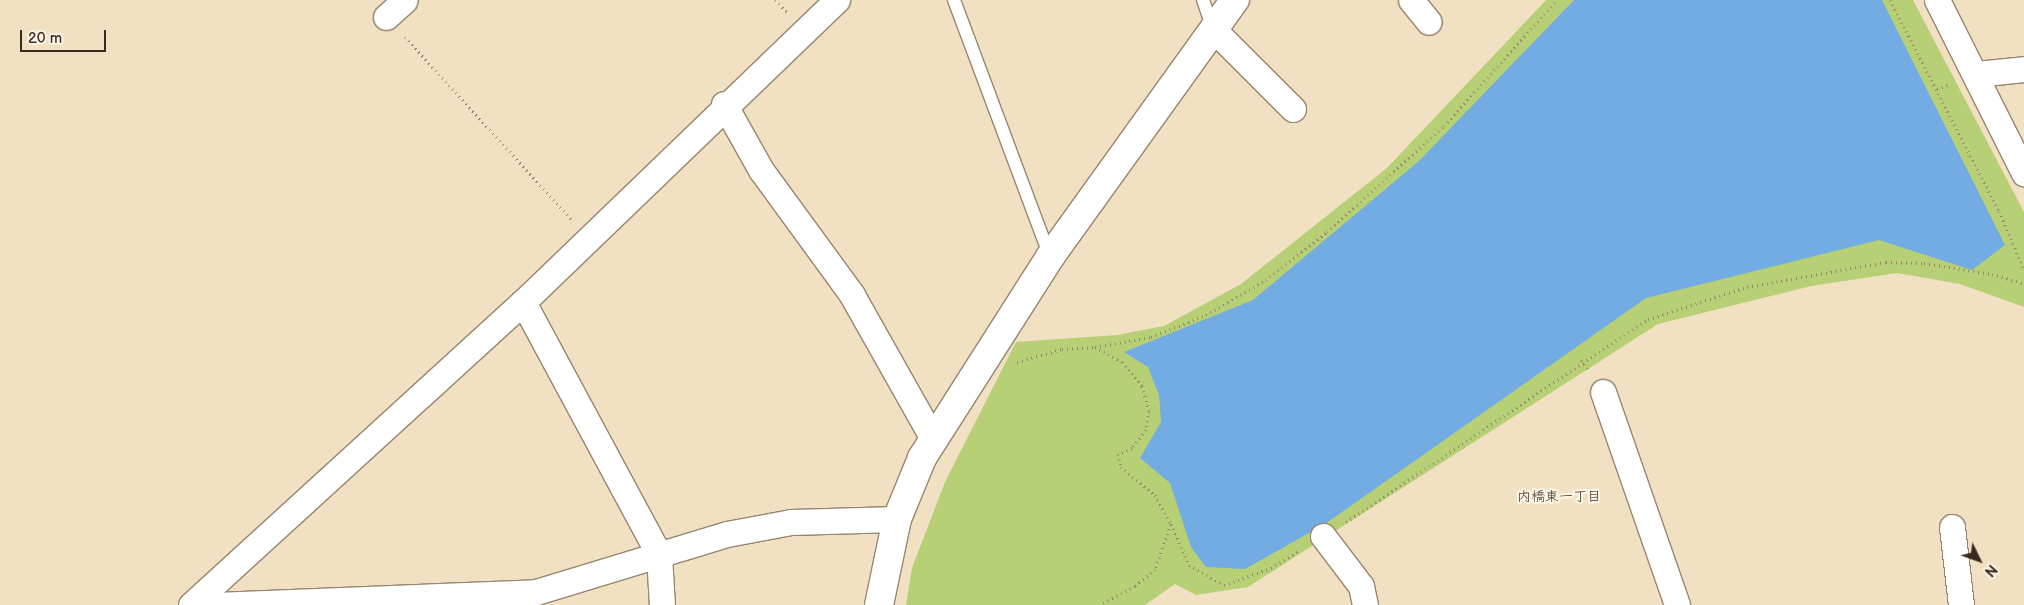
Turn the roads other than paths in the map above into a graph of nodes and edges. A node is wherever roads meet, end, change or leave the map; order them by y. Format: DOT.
graph roads {
  1 [pos="405,0"];
  2 [pos="836,0"];
  3 [pos="954,0"];
  4 [pos="1203,0"];
  5 [pos="1235,0"];
  6 [pos="1411,0"];
  7 [pos="1937,0"];
  8 [pos="386,17"];
  9 [pos="1429,22"];
  10 [pos="1213,29"];
  11 [pos="2024,69"];
  12 [pos="1976,74"];
  13 [pos="724,104"];
  14 [pos="1293,109"];
  15 [pos="2024,173"];
  16 [pos="1050,257"];
  17 [pos="522,302"];
  18 [pos="1603,392"];
  19 [pos="933,439"];
  20 [pos="897,519"];
  21 [pos="1952,527"];
  22 [pos="1323,536"];
  23 [pos="659,555"];
  24 [pos="191,605"];
  25 [pos="215,605"];
  26 [pos="662,605"];
  27 [pos="879,605"];
  28 [pos="1365,605"];
  29 [pos="1678,605"];
  30 [pos="1961,605"];
  1 -- 8 [label="street"];
  2 -- 13 [label="street"];
  3 -- 16 [label="lane"];
  4 -- 10 [label="lane"];
  5 -- 10 [label="street"];
  6 -- 9 [label="street"];
  7 -- 12 [label="street"];
  10 -- 14 [label="street"];
  10 -- 16 [label="street"];
  11 -- 12 [label="street"];
  12 -- 15 [label="street"];
  13 -- 17 [label="street"];
  13 -- 19 [label="street"];
  16 -- 19 [label="street"];
  17 -- 23 [label="street"];
  17 -- 24 [label="street"];
  18 -- 29 [label="street"];
  19 -- 20 [label="street"];
  20 -- 23 [label="street"];
  20 -- 27 [label="street"];
  21 -- 30 [label="street"];
  22 -- 28 [label="street"];
  23 -- 25 [label="street"];
  23 -- 26 [label="street"];
}
